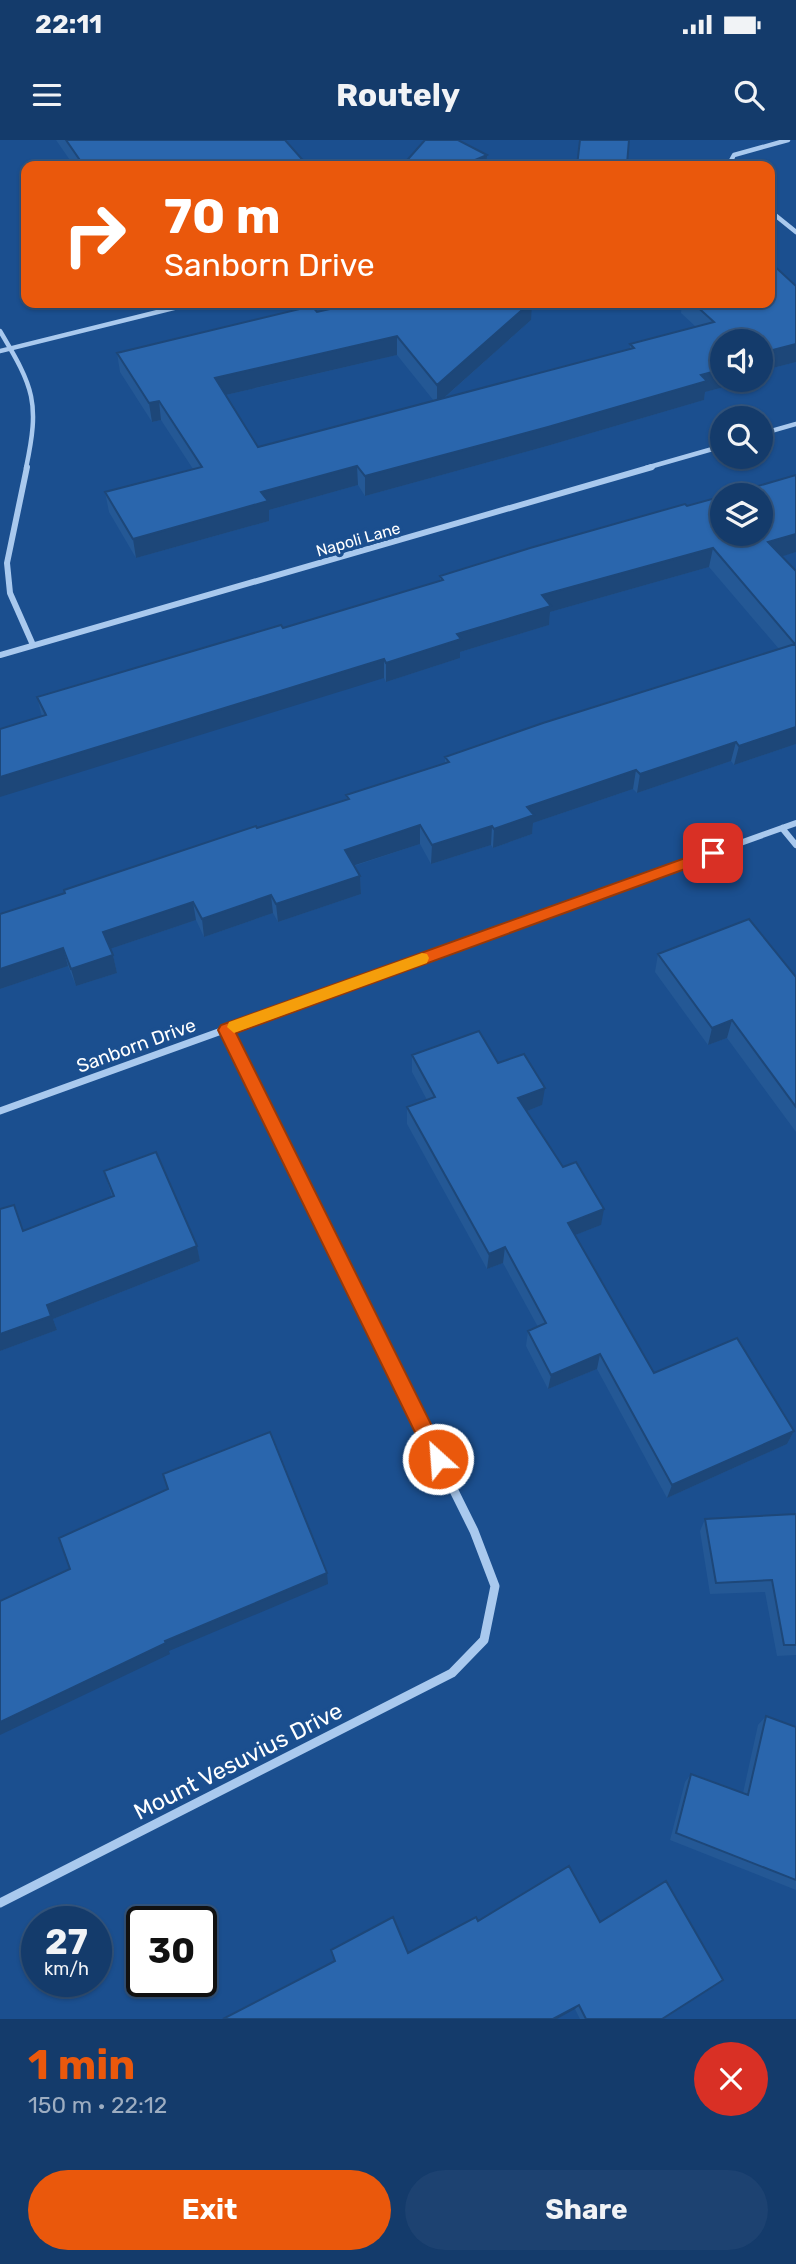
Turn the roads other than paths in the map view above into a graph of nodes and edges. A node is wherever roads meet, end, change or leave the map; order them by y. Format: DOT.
graph roads {
  1 [pos="788,140"];
  2 [pos="730,161"];
  3 [pos="775,215"];
  4 [pos="796,232"];
  5 [pos="174,308"];
  6 [pos="0,331"];
  7 [pos="10,348"];
  8 [pos="0,351"];
  9 [pos="796,424"];
  10 [pos="773,431"];
  11 [pos="710,450"];
  12 [pos="33,645"];
  13 [pos="0,655"];
  14 [pos="796,823"];
  15 [pos="782,828"];
  16 [pos="796,845"];
  17 [pos="226,1030"];
  18 [pos="0,1111"];
  19 [pos="0,1903"];
  1 -- 2 [label="street"];
  3 -- 4 [label="street"];
  5 -- 7 [label="street"];
  6 -- 7 [label="street"];
  7 -- 8 [label="street"];
  7 -- 12 [label="street"];
  9 -- 10 [label="street"];
  11 -- 12 [label="street, Napoli Lane"];
  12 -- 13 [label="street, Napoli Lane"];
  14 -- 15 [label="street, Sanborn Drive"];
  15 -- 16 [label="street"];
  15 -- 17 [label="street, Sanborn Drive"];
  17 -- 18 [label="street, Sanborn Drive"];
  17 -- 19 [label="street, Mount Vesuvius Drive"];
}
